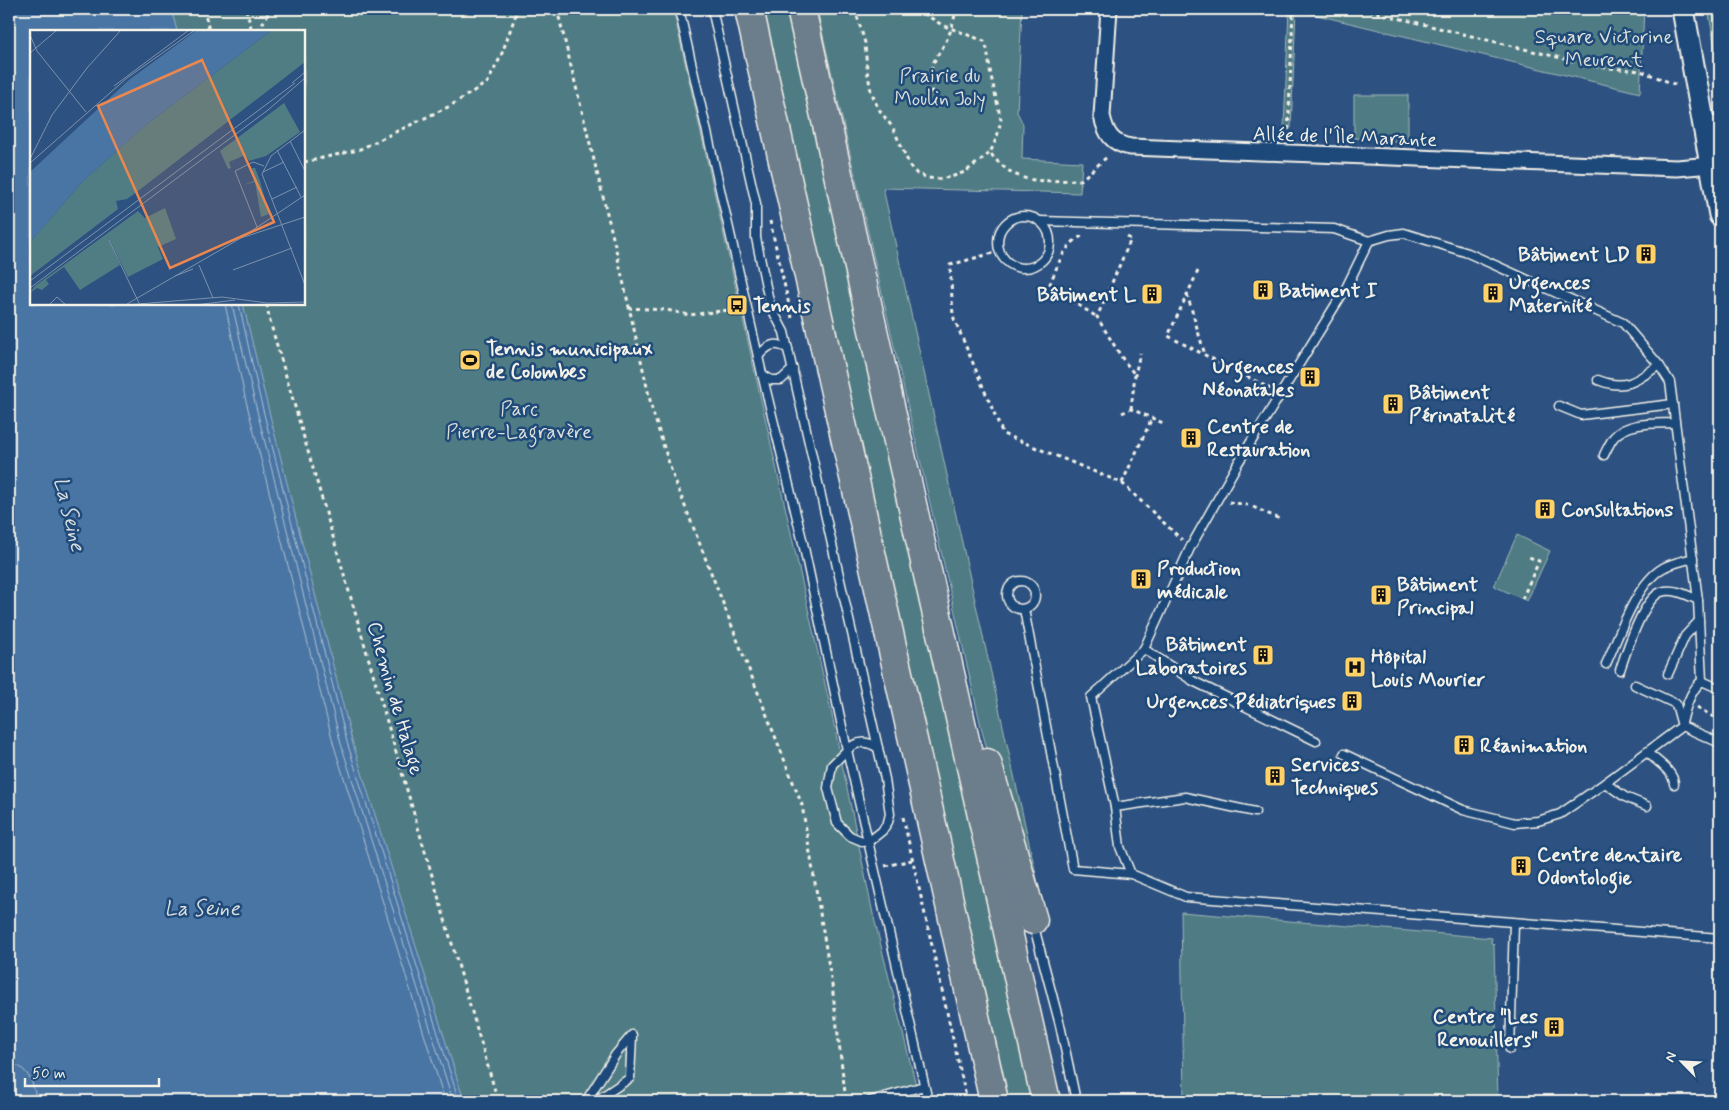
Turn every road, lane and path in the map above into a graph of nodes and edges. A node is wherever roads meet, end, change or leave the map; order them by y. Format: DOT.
graph roads {
  1 [pos="204,9"];
  2 [pos="246,9"];
  3 [pos="271,9"];
  4 [pos="516,9"];
  5 [pos="557,9"];
  6 [pos="679,9"];
  7 [pos="712,9"];
  8 [pos="749,9"];
  9 [pos="801,9"];
  10 [pos="855,9"];
  11 [pos="917,9"];
  12 [pos="956,9"];
  13 [pos="1109,9"];
  14 [pos="1293,9"];
  15 [pos="1361,9"];
  16 [pos="1683,9"];
  17 [pos="951,29"];
  18 [pos="209,30"];
  19 [pos="252,30"];
  20 [pos="259,30"];
  21 [pos="1698,93"];
  22 [pos="939,108"];
  23 [pos="1712,124"];
  24 [pos="1119,145"];
  25 [pos="990,153"];
  26 [pos="1288,154"];
  27 [pos="305,162"];
  28 [pos="1711,165"];
  29 [pos="1720,215"];
  30 [pos="1039,221"];
  31 [pos="1087,233"];
  32 [pos="1123,235"];
  33 [pos="1369,241"];
  34 [pos="1000,251"];
  35 [pos="1198,271"];
  36 [pos="1188,294"];
  37 [pos="267,305"];
  38 [pos="628,308"];
  39 [pos="1097,317"];
  40 [pos="750,320"];
  41 [pos="788,349"];
  42 [pos="1140,353"];
  43 [pos="1206,356"];
  44 [pos="758,357"];
  45 [pos="1659,365"];
  46 [pos="793,369"];
  47 [pos="762,374"];
  48 [pos="1135,375"];
  49 [pos="1598,380"];
  50 [pos="1280,394"];
  51 [pos="1673,404"];
  52 [pos="1559,406"];
  53 [pos="1131,409"];
  54 [pos="1122,413"];
  55 [pos="1152,418"];
  56 [pos="1163,422"];
  57 [pos="1675,422"];
  58 [pos="1604,455"];
  59 [pos="1122,483"];
  60 [pos="1217,500"];
  61 [pos="1248,505"];
  62 [pos="1253,507"];
  63 [pos="1282,520"];
  64 [pos="1190,548"];
  65 [pos="1530,557"];
  66 [pos="1692,558"];
  67 [pos="1522,598"];
  68 [pos="1698,600"];
  69 [pos="1024,610"];
  70 [pos="1699,621"];
  71 [pos="1144,649"];
  72 [pos="1606,664"];
  73 [pos="1620,670"];
  74 [pos="1668,674"];
  75 [pos="1702,681"];
  76 [pos="1634,685"];
  77 [pos="1720,688"];
  78 [pos="1682,726"];
  79 [pos="1316,741"];
  80 [pos="1720,743"];
  81 [pos="966,746"];
  82 [pos="878,748"];
  83 [pos="848,750"];
  84 [pos="1647,752"];
  85 [pos="1344,754"];
  86 [pos="1605,783"];
  87 [pos="1674,784"];
  88 [pos="1647,806"];
  89 [pos="1115,807"];
  90 [pos="1255,812"];
  91 [pos="868,840"];
  92 [pos="874,868"];
  93 [pos="1131,874"];
  94 [pos="1033,920"];
  95 [pos="1514,923"];
  96 [pos="1720,938"];
  97 [pos="1510,1049"];
  98 [pos="924,1086"];
  99 [pos="498,1101"];
  100 [pos="586,1101"];
  101 [pos="602,1101"];
  102 [pos="846,1101"];
  103 [pos="870,1101"];
  104 [pos="928,1101"];
  105 [pos="967,1101"];
  106 [pos="994,1101"];
  107 [pos="1046,1101"];
  108 [pos="1076,1101"];
  1 -- 18 [label="path"];
  2 -- 19 [label="path"];
  3 -- 20 [label="path"];
  4 -- 27 [label="path"];
  5 -- 38 [label="path"];
  6 -- 40 [label="lane"];
  7 -- 41 [label="lane"];
  8 -- 106 [label="highway"];
  9 -- 81 [label="highway"];
  10 -- 25 [label="path"];
  11 -- 17 [label="path"];
  12 -- 17 [label="path"];
  13 -- 24 [label="street"];
  14 -- 26 [label="path"];
  15 -- 21 [label="path"];
  16 -- 21 [label="street"];
  17 -- 22 [label="path"];
  17 -- 25 [label="path"];
  21 -- 23 [label="street"];
  23 -- 28 [label="street"];
  24 -- 25 [label="path"];
  24 -- 26 [label="street, Allée de l'Île Marante"];
  26 -- 28 [label="street, Allée de l'Île Marante"];
  28 -- 29 [label="street"];
  30 -- 33 [label="lane"];
  30 -- 34 [label="lane"];
  30 -- 34 [label="lane"];
  31 -- 39 [label="path"];
  32 -- 39 [label="path"];
  33 -- 45 [label="lane"];
  33 -- 50 [label="lane"];
  34 -- 59 [label="path"];
  35 -- 36 [label="path"];
  36 -- 43 [label="path"];
  36 -- 43 [label="path"];
  37 -- 99 [label="path, Chemin de Halage"];
  38 -- 40 [label="path"];
  38 -- 102 [label="path"];
  39 -- 48 [label="path"];
  40 -- 44 [label="lane"];
  41 -- 44 [label="lane"];
  41 -- 46 [label="lane"];
  42 -- 48 [label="path"];
  43 -- 50 [label="path"];
  44 -- 47 [label="lane"];
  45 -- 49 [label="lane"];
  45 -- 51 [label="lane"];
  46 -- 47 [label="lane"];
  46 -- 82 [label="lane"];
  47 -- 83 [label="lane"];
  48 -- 53 [label="path"];
  50 -- 60 [label="lane"];
  51 -- 52 [label="lane"];
  51 -- 57 [label="lane"];
  53 -- 54 [label="path"];
  53 -- 55 [label="path"];
  55 -- 56 [label="path"];
  55 -- 59 [label="path"];
  57 -- 58 [label="lane"];
  57 -- 66 [label="lane"];
  59 -- 64 [label="path"];
  60 -- 61 [label="path"];
  60 -- 64 [label="lane"];
  62 -- 63 [label="path"];
  64 -- 71 [label="lane"];
  65 -- 67 [label="path"];
  66 -- 68 [label="lane"];
  66 -- 72 [label="lane"];
  68 -- 70 [label="lane"];
  68 -- 73 [label="lane"];
  69 -- 93 [label="lane"];
  70 -- 74 [label="lane"];
  70 -- 75 [label="lane"];
  71 -- 79 [label="lane"];
  71 -- 89 [label="lane"];
  75 -- 77 [label="lane"];
  75 -- 78 [label="lane"];
  76 -- 78 [label="lane"];
  78 -- 80 [label="lane"];
  78 -- 84 [label="lane"];
  81 -- 94 [label="highway"];
  81 -- 107 [label="highway"];
  82 -- 83 [label="lane"];
  82 -- 91 [label="lane"];
  83 -- 91 [label="lane"];
  83 -- 91 [label="lane"];
  84 -- 86 [label="lane"];
  84 -- 87 [label="lane"];
  85 -- 86 [label="lane"];
  86 -- 88 [label="lane"];
  89 -- 90 [label="lane"];
  89 -- 93 [label="lane"];
  91 -- 92 [label="lane"];
  92 -- 98 [label="lane"];
  92 -- 105 [label="path"];
  93 -- 95 [label="lane"];
  94 -- 108 [label="lane"];
  95 -- 96 [label="lane"];
  95 -- 97 [label="lane"];
  98 -- 103 [label="lane"];
  98 -- 104 [label="lane"];
  100 -- 101 [label="lane"];
}
